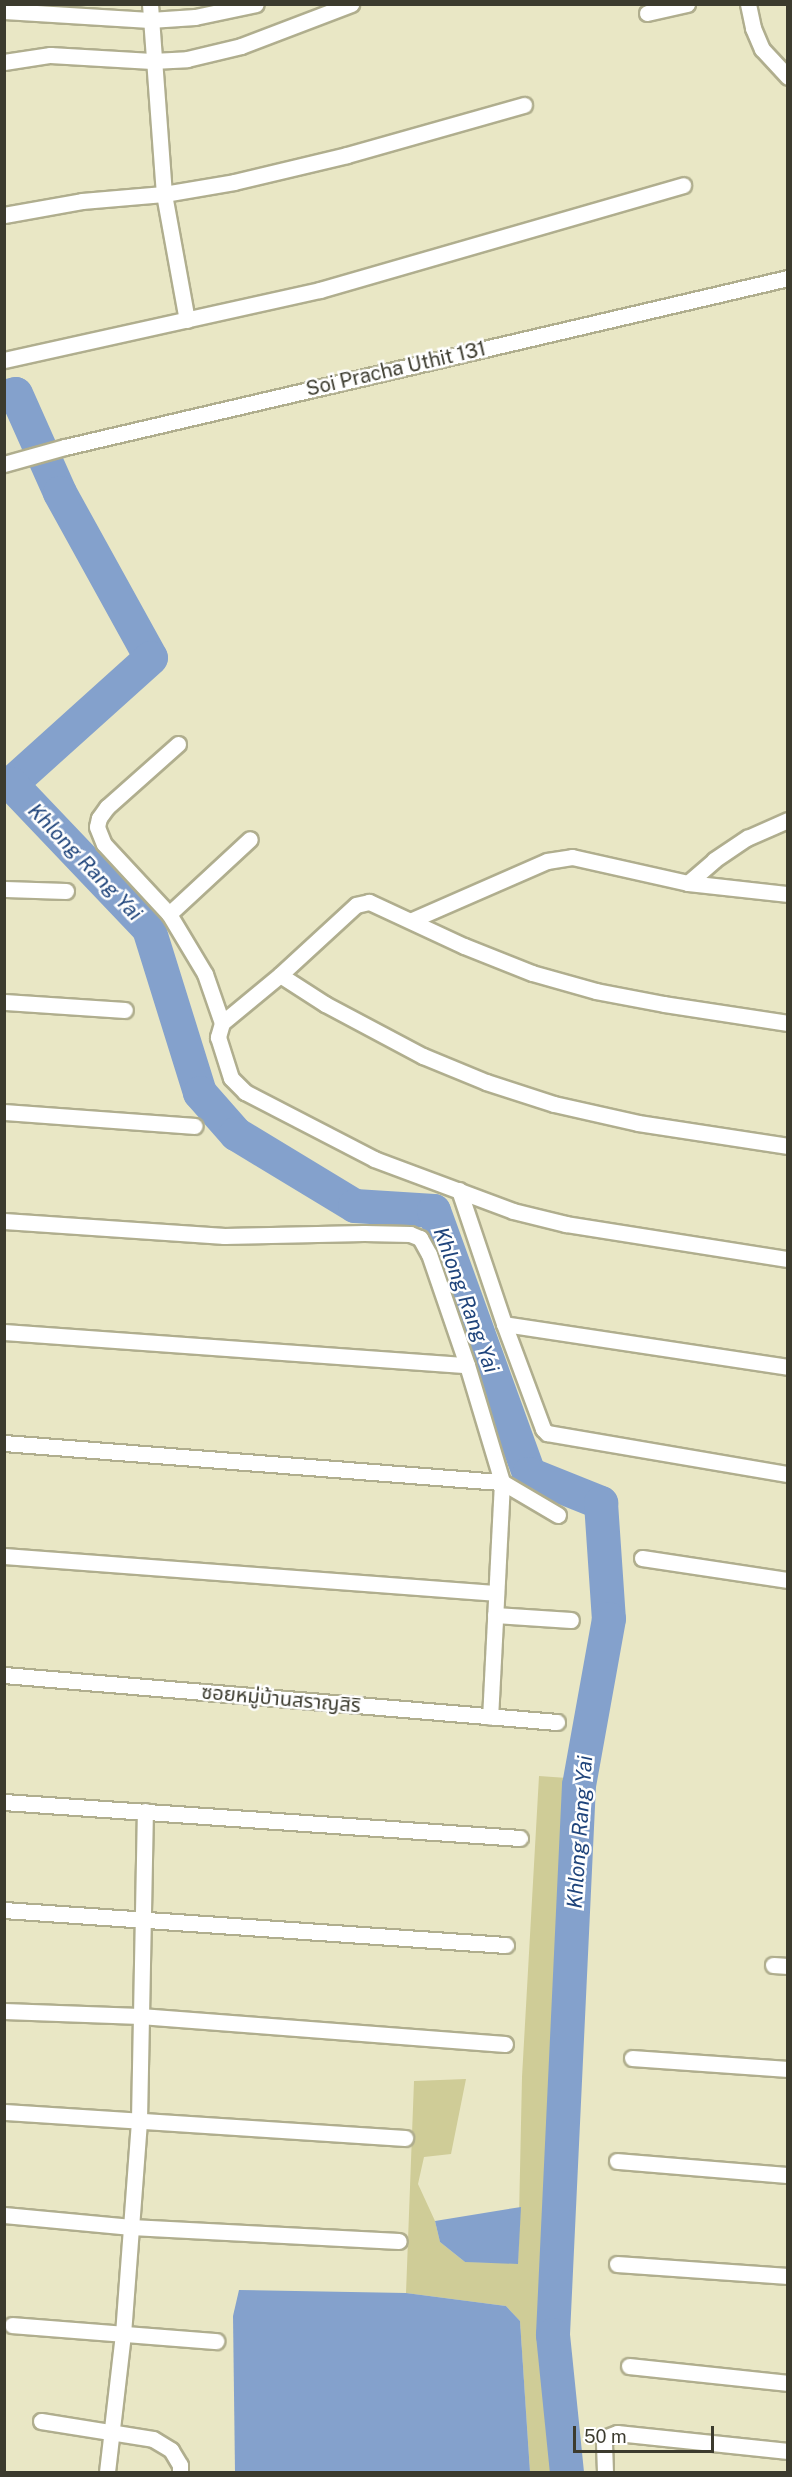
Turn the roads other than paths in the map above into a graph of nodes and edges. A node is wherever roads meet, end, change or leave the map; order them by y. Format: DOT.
graph roads {
  1 [pos="256,4"];
  2 [pos="351,4"];
  3 [pos="687,4"];
  4 [pos="748,4"];
  5 [pos="4,11"];
  6 [pos="150,12"];
  7 [pos="647,13"];
  8 [pos="152,61"];
  9 [pos="4,62"];
  10 [pos="788,77"];
  11 [pos="524,105"];
  12 [pos="683,185"];
  13 [pos="164,194"];
  14 [pos="4,215"];
  15 [pos="788,278"];
  16 [pos="188,320"];
  17 [pos="4,360"];
  18 [pos="4,464"];
  19 [pos="178,744"];
  20 [pos="788,820"];
  21 [pos="250,840"];
  22 [pos="688,883"];
  23 [pos="6,887"];
  24 [pos="66,891"];
  25 [pos="788,894"];
  26 [pos="169,914"];
  27 [pos="412,920"];
  28 [pos="280,975"];
  29 [pos="4,1002"];
  30 [pos="125,1010"];
  31 [pos="222,1023"];
  32 [pos="788,1023"];
  33 [pos="4,1112"];
  34 [pos="194,1126"];
  35 [pos="788,1146"];
  36 [pos="459,1190"];
  37 [pos="4,1221"];
  38 [pos="788,1259"];
  39 [pos="504,1324"];
  40 [pos="4,1332"];
  41 [pos="467,1365"];
  42 [pos="788,1367"];
  43 [pos="4,1443"];
  44 [pos="788,1474"];
  45 [pos="502,1482"];
  46 [pos="558,1515"];
  47 [pos="4,1556"];
  48 [pos="642,1558"];
  49 [pos="788,1580"];
  50 [pos="495,1593"];
  51 [pos="495,1615"];
  52 [pos="571,1620"];
  53 [pos="4,1675"];
  54 [pos="490,1717"];
  55 [pos="558,1722"];
  56 [pos="4,1802"];
  57 [pos="145,1811"];
  58 [pos="520,1838"];
  59 [pos="4,1910"];
  60 [pos="141,1918"];
  61 [pos="506,1945"];
  62 [pos="4,2011"];
  63 [pos="140,2016"];
  64 [pos="505,2044"];
  65 [pos="632,2058"];
  66 [pos="788,2069"];
  67 [pos="4,2112"];
  68 [pos="139,2120"];
  69 [pos="405,2138"];
  70 [pos="617,2161"];
  71 [pos="788,2175"];
  72 [pos="4,2215"];
  73 [pos="131,2227"];
  74 [pos="399,2241"];
  75 [pos="617,2264"];
  76 [pos="788,2276"];
  77 [pos="12,2325"];
  78 [pos="123,2334"];
  79 [pos="216,2341"];
  80 [pos="629,2366"];
  81 [pos="788,2383"];
  82 [pos="41,2421"];
  83 [pos="111,2434"];
  84 [pos="788,2451"];
  85 [pos="107,2472"];
  86 [pos="180,2472"];
  87 [pos="605,2472"];
  1 -- 6 [label="street"];
  2 -- 8 [label="street"];
  3 -- 7 [label="street"];
  4 -- 10 [label="street"];
  5 -- 6 [label="street"];
  6 -- 8 [label="street"];
  8 -- 9 [label="street"];
  8 -- 13 [label="street"];
  11 -- 13 [label="street"];
  12 -- 16 [label="street"];
  13 -- 14 [label="street"];
  13 -- 16 [label="street"];
  15 -- 18 [label="street, Soi Pracha Uthit 131"];
  16 -- 17 [label="street"];
  19 -- 26 [label="street"];
  20 -- 22 [label="street"];
  21 -- 26 [label="street"];
  22 -- 25 [label="street"];
  22 -- 27 [label="street"];
  23 -- 24 [label="street"];
  26 -- 31 [label="street"];
  27 -- 28 [label="street"];
  27 -- 32 [label="street"];
  28 -- 31 [label="street"];
  28 -- 35 [label="street"];
  29 -- 30 [label="street"];
  31 -- 36 [label="street"];
  33 -- 34 [label="street"];
  36 -- 38 [label="street"];
  36 -- 39 [label="street"];
  37 -- 41 [label="street"];
  39 -- 42 [label="street"];
  39 -- 44 [label="street"];
  40 -- 41 [label="street"];
  41 -- 45 [label="street"];
  43 -- 45 [label="street"];
  45 -- 46 [label="street"];
  45 -- 50 [label="street"];
  47 -- 50 [label="street"];
  48 -- 49 [label="street"];
  50 -- 51 [label="street"];
  51 -- 52 [label="street"];
  51 -- 54 [label="street"];
  53 -- 54 [label="street, ซอยหมู่บ้านสราญสิริ"];
  54 -- 55 [label="street, ซอยหมู่บ้านสราญสิริ"];
  56 -- 57 [label="street"];
  57 -- 58 [label="street"];
  57 -- 60 [label="street"];
  59 -- 60 [label="street"];
  60 -- 61 [label="street"];
  60 -- 63 [label="street"];
  62 -- 63 [label="street"];
  63 -- 64 [label="street"];
  63 -- 68 [label="street"];
  65 -- 66 [label="street"];
  67 -- 68 [label="street"];
  68 -- 69 [label="street"];
  68 -- 73 [label="street"];
  70 -- 71 [label="street"];
  72 -- 73 [label="street"];
  73 -- 74 [label="street"];
  73 -- 78 [label="street"];
  75 -- 76 [label="street"];
  77 -- 78 [label="street"];
  78 -- 79 [label="street"];
  78 -- 83 [label="street"];
  80 -- 81 [label="street"];
  82 -- 83 [label="street"];
  83 -- 85 [label="street"];
  83 -- 86 [label="street"];
  84 -- 87 [label="street"];
}
